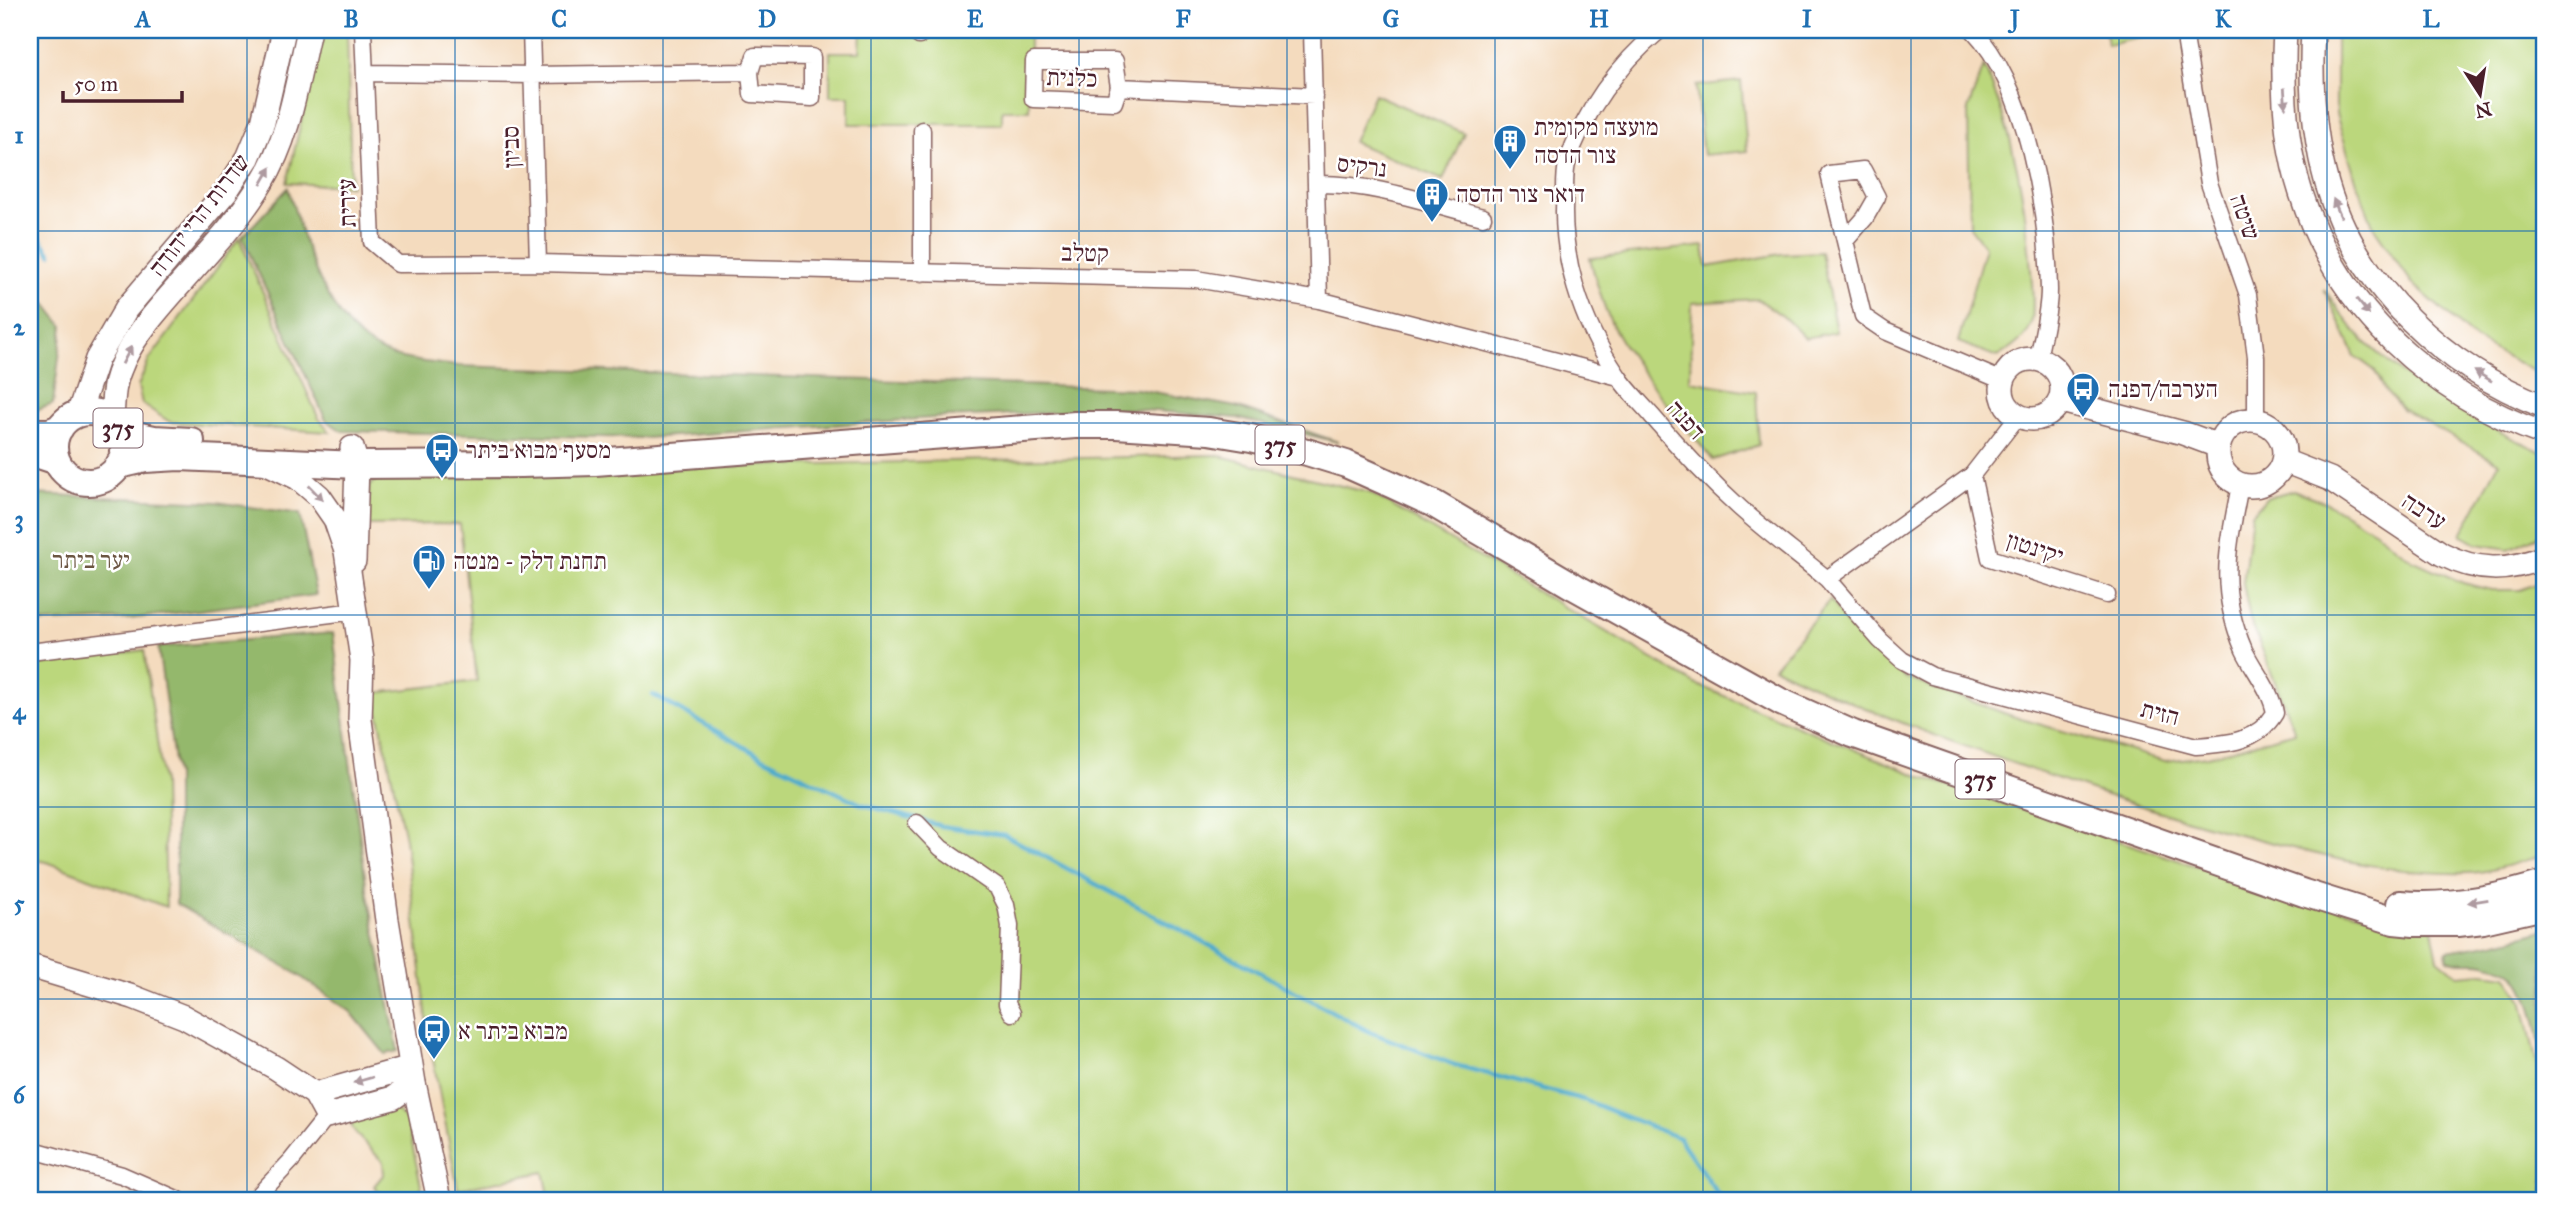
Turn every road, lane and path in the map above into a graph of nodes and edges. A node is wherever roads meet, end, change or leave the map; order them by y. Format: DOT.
graph roads {
  1 [pos="284,30"];
  2 [pos="309,30"];
  3 [pos="363,30"];
  4 [pos="531,30"];
  5 [pos="1312,30"];
  6 [pos="1660,30"];
  7 [pos="2188,30"];
  8 [pos="2286,30"];
  9 [pos="2313,30"];
  10 [pos="1977,32"];
  11 [pos="750,72"];
  12 [pos="365,73"];
  13 [pos="532,75"];
  14 [pos="1119,87"];
  15 [pos="1314,96"];
  16 [pos="922,131"];
  17 [pos="1316,184"];
  18 [pos="1483,217"];
  19 [pos="1845,241"];
  20 [pos="538,263"];
  21 [pos="922,273"];
  22 [pos="1319,300"];
  23 [pos="2038,359"];
  24 [pos="1619,377"];
  25 [pos="2003,381"];
  26 [pos="2060,401"];
  27 [pos="2544,406"];
  28 [pos="2018,416"];
  29 [pos="2256,420"];
  30 [pos="69,421"];
  31 [pos="117,427"];
  32 [pos="30,432"];
  33 [pos="2544,433"];
  34 [pos="2218,446"];
  35 [pos="30,452"];
  36 [pos="354,456"];
  37 [pos="258,460"];
  38 [pos="57,461"];
  39 [pos="2284,461"];
  40 [pos="119,465"];
  41 [pos="1972,475"];
  42 [pos="2239,485"];
  43 [pos="2544,557"];
  44 [pos="1827,579"];
  45 [pos="352,581"];
  46 [pos="2107,595"];
  47 [pos="355,611"];
  48 [pos="30,652"];
  49 [pos="917,823"];
  50 [pos="2224,865"];
  51 [pos="2544,884"];
  52 [pos="2544,906"];
  53 [pos="30,965"];
  54 [pos="1012,1013"];
  55 [pos="412,1075"];
  56 [pos="315,1094"];
  57 [pos="327,1116"];
  58 [pos="30,1149"];
  59 [pos="179,1200"];
  60 [pos="254,1200"];
  61 [pos="439,1200"];
  1 -- 30 [label="street, שדרות הרי יהודה"];
  31 -- 2 [label="street, שדרות הרי יהודה, one-way"];
  3 -- 12 [label="street, עירית"];
  4 -- 13 [label="street, סביון"];
  5 -- 15 [label="street, נרקיס"];
  6 -- 24 [label="street, דפנה"];
  7 -- 29 [label="street, שיטה"];
  8 -- 33 [label="street, one-way"];
  27 -- 9 [label="street, one-way"];
  10 -- 23 [label="street"];
  11 -- 13 [label="street"];
  12 -- 13 [label="street"];
  12 -- 20 [label="street, עירית"];
  13 -- 20 [label="street, סביון"];
  14 -- 14 [label="street, כלנית"];
  14 -- 15 [label="street, כלנית"];
  15 -- 17 [label="street, נרקיס"];
  16 -- 21 [label="street"];
  17 -- 18 [label="street, נרקיס"];
  17 -- 22 [label="street, נרקיס"];
  19 -- 25 [label="street"];
  20 -- 21 [label="street, קטלב"];
  21 -- 22 [label="street, קטלב"];
  22 -- 24 [label="street, קטלב"];
  23 -- 25 [label="street"];
  23 -- 26 [label="street"];
  24 -- 44 [label="street, דפנה"];
  25 -- 28 [label="street"];
  26 -- 28 [label="street"];
  26 -- 34 [label="street"];
  28 -- 41 [label="street"];
  29 -- 34 [label="street"];
  29 -- 39 [label="street"];
  30 -- 31 [label="main road, 375"];
  30 -- 32 [label="main road, 375"];
  30 -- 38 [label="main road, 375"];
  31 -- 36 [label="main road, 375"];
  31 -- 40 [label="main road, 375"];
  34 -- 42 [label="street"];
  35 -- 38 [label="main road, 375"];
  36 -- 37 [label="main road, 375"];
  36 -- 45 [label="street"];
  36 -- 50 [label="main road, 375"];
  37 -- 40 [label="main road, 375"];
  37 -- 45 [label="street, one-way"];
  38 -- 40 [label="main road, 375"];
  39 -- 42 [label="street"];
  39 -- 43 [label="street, ערבה"];
  41 -- 44 [label="street"];
  41 -- 46 [label="street, יקינטון"];
  42 -- 44 [label="street, הזית"];
  45 -- 47 [label="street"];
  47 -- 48 [label="street"];
  47 -- 55 [label="street"];
  49 -- 54 [label="street"];
  51 -- 50 [label="main road, 375, one-way"];
  50 -- 52 [label="main road, 375"];
  53 -- 56 [label="street"];
  55 -- 56 [label="street, one-way"];
  55 -- 57 [label="street"];
  55 -- 61 [label="street"];
  56 -- 57 [label="street"];
  57 -- 60 [label="street"];
  58 -- 59 [label="street"];
}
